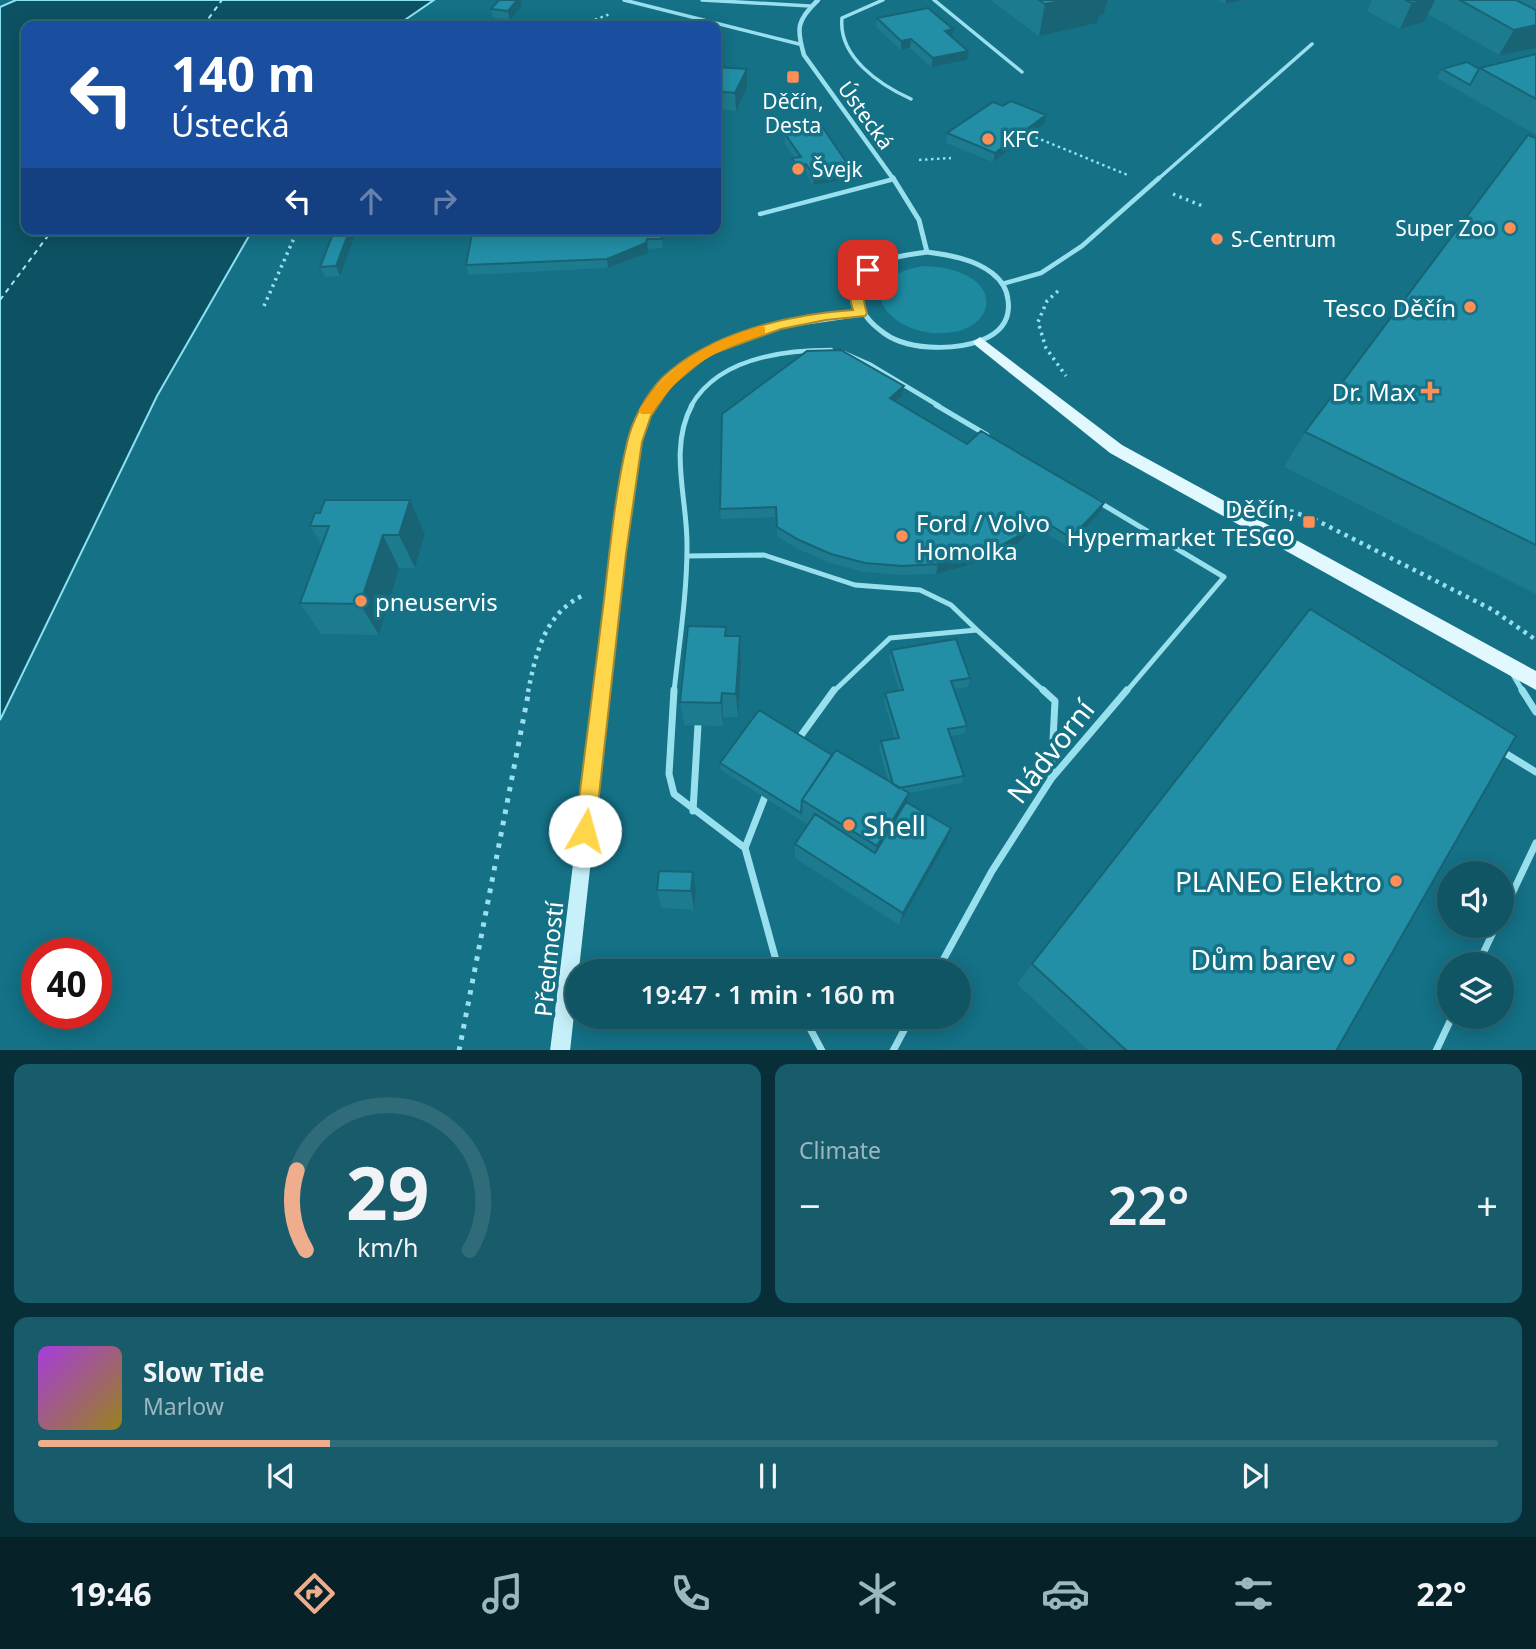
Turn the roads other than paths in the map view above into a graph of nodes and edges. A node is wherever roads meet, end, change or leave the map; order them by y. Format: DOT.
graph roads {
  1 [pos="624,0"];
  2 [pos="702,0"];
  3 [pos="818,0"];
  4 [pos="883,0"];
  5 [pos="934,0"];
  6 [pos="810,6"];
  7 [pos="707,21"];
  8 [pos="721,24"];
  9 [pos="799,44"];
  10 [pos="1312,44"];
  11 [pos="1022,72"];
  12 [pos="911,99"];
  13 [pos="894,179"];
  14 [pos="760,214"];
  15 [pos="927,252"];
  16 [pos="1002,284"];
  17 [pos="860,313"];
  18 [pos="979,342"];
  19 [pos="999,442"];
  20 [pos="1094,499"];
  21 [pos="687,556"];
  22 [pos="976,630"];
  23 [pos="1506,665"];
  24 [pos="1536,681"];
  25 [pos="1536,712"];
  26 [pos="698,725"];
  27 [pos="1489,743"];
  28 [pos="788,753"];
  29 [pos="1536,772"];
  30 [pos="1051,779"];
  31 [pos="769,786"];
  32 [pos="693,811"];
  33 [pos="1536,843"];
  34 [pos="745,848"];
  35 [pos="1514,890"];
  36 [pos="776,959"];
  37 [pos="944,959"];
  38 [pos="810,1029"];
  39 [pos="905,1029"];
  40 [pos="1446,1029"];
  41 [pos="561,1050"];
  42 [pos="821,1050"];
  43 [pos="894,1050"];
  44 [pos="1436,1050"];
  1 -- 7 [label="lane"];
  2 -- 6 [label="lane"];
  3 -- 6 [label="street"];
  4 -- 12 [label="lane"];
  5 -- 11 [label="lane"];
  6 -- 9 [label="street"];
  8 -- 9 [label="lane"];
  9 -- 13 [label="street, Ústecká"];
  10 -- 16 [label="lane"];
  13 -- 14 [label="lane"];
  13 -- 15 [label="street, Ústecká"];
  15 -- 16 [label="street"];
  15 -- 17 [label="street"];
  16 -- 18 [label="street"];
  17 -- 18 [label="street"];
  17 -- 41 [label="street, Předmostí"];
  18 -- 23 [label="main road"];
  19 -- 21 [label="lane"];
  20 -- 30 [label="lane, Nádvorní"];
  21 -- 22 [label="lane"];
  21 -- 32 [label="lane"];
  22 -- 28 [label="lane"];
  22 -- 30 [label="lane"];
  23 -- 24 [label="main road"];
  23 -- 25 [label="lane"];
  26 -- 32 [label="lane"];
  27 -- 29 [label="lane"];
  30 -- 37 [label="lane, Nádvorní"];
  31 -- 34 [label="lane"];
  32 -- 34 [label="lane"];
  33 -- 35 [label="lane"];
  34 -- 36 [label="lane"];
  38 -- 42 [label="lane"];
  39 -- 43 [label="lane"];
  40 -- 44 [label="lane"];
}
